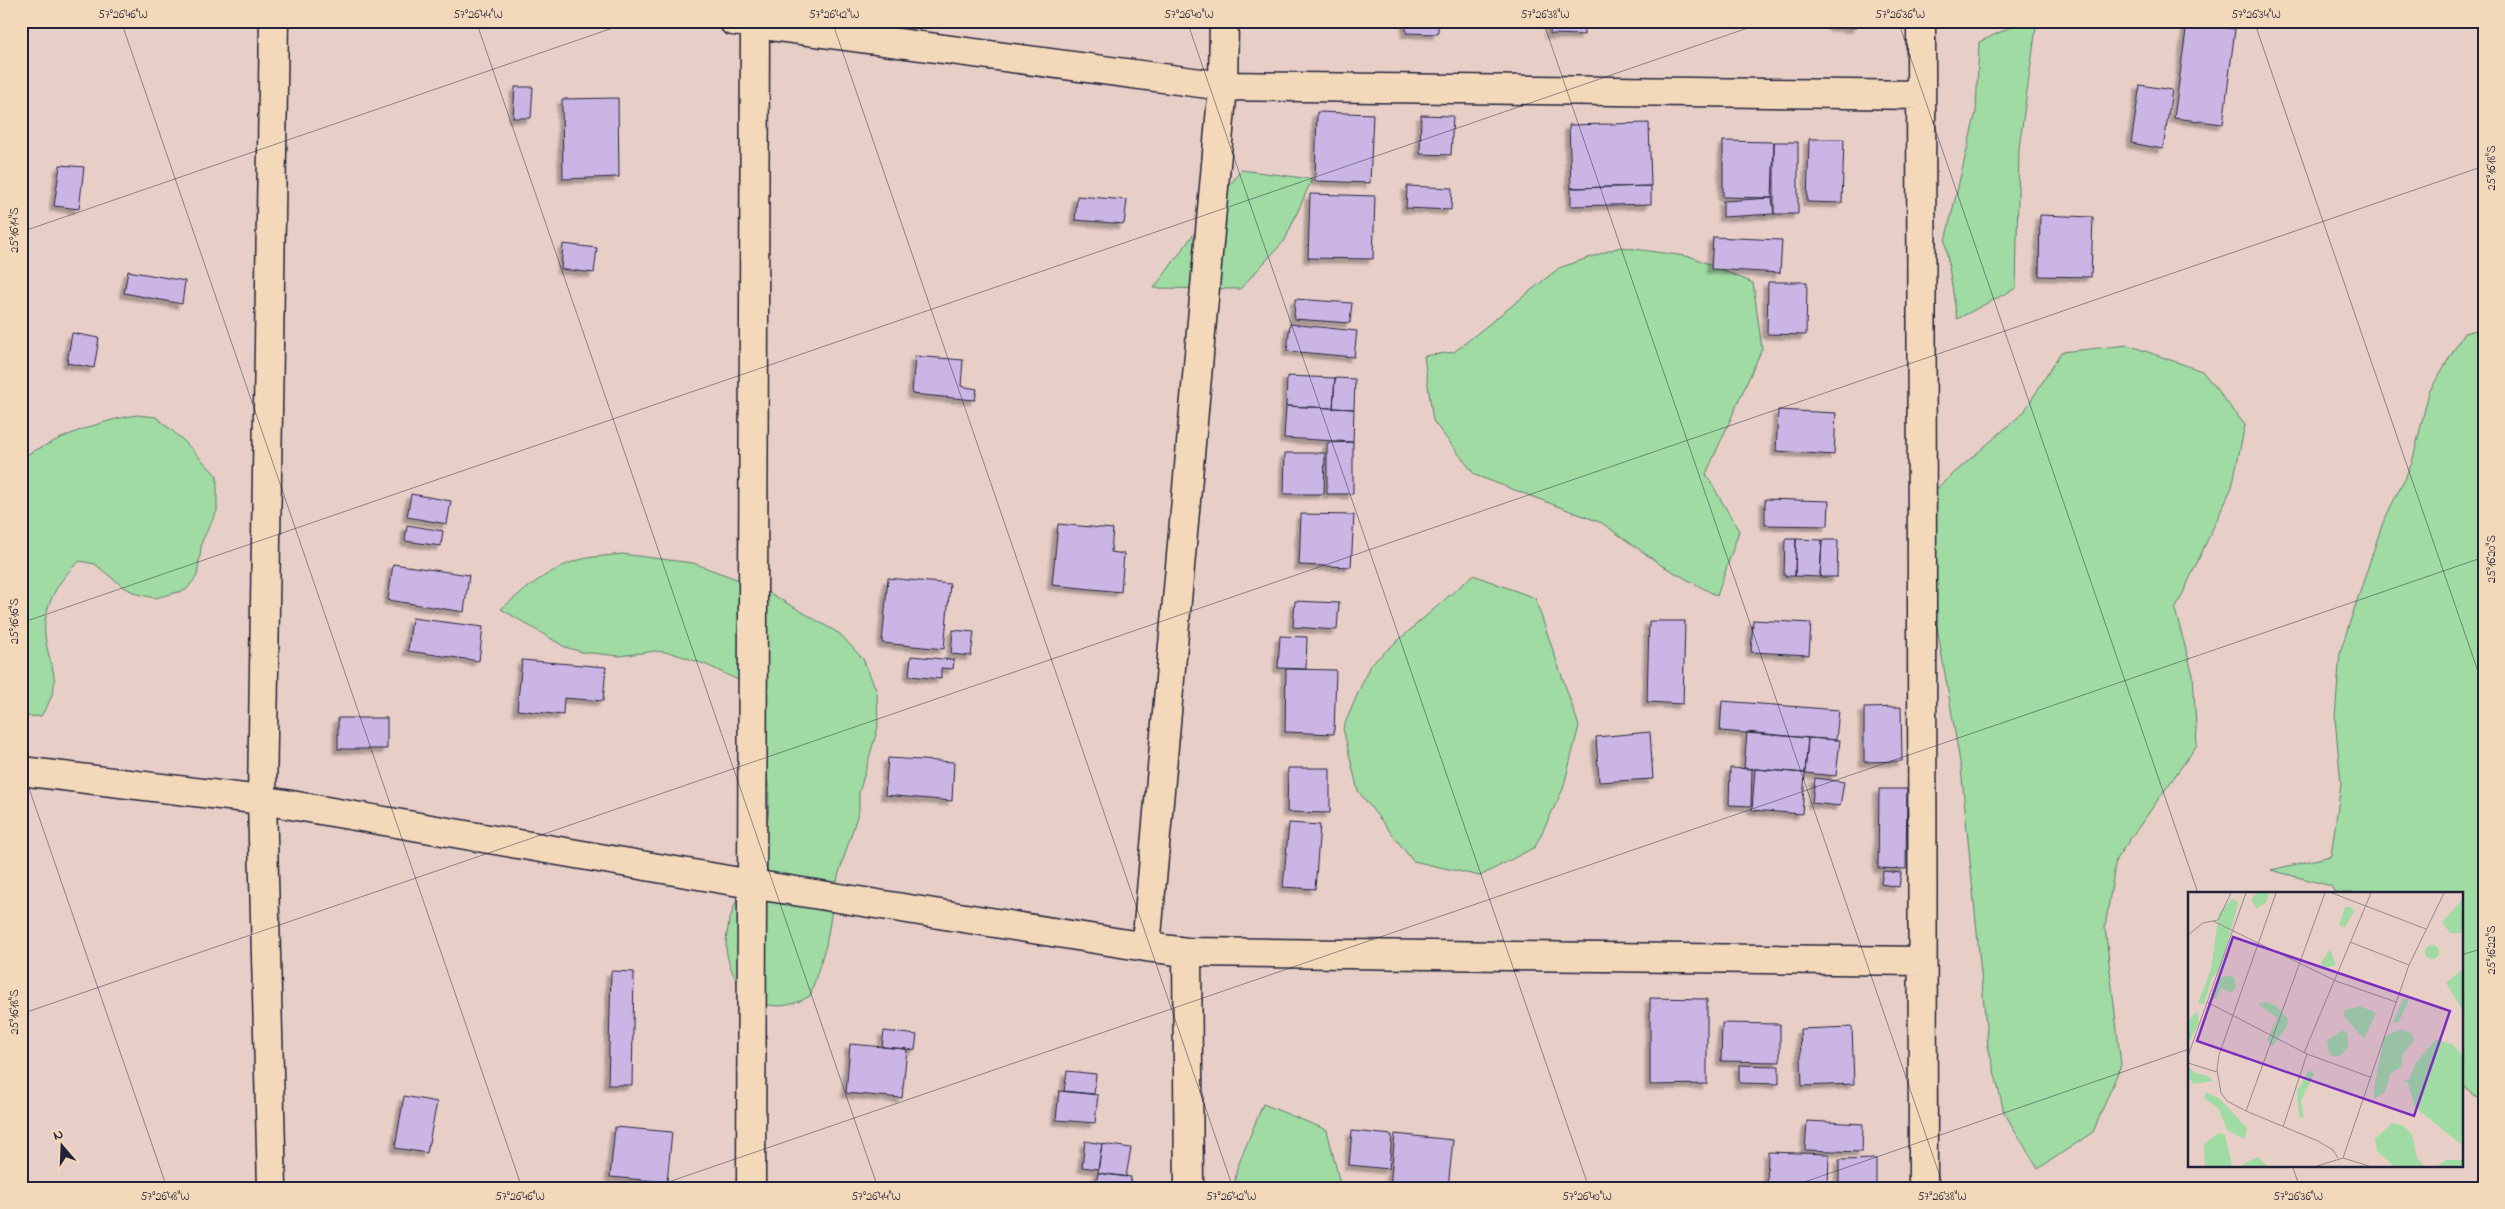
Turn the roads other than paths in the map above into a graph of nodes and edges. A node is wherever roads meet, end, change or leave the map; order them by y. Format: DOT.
graph roads {
  1 [pos="274,21"];
  2 [pos="1224,21"];
  3 [pos="1921,21"];
  4 [pos="748,22"];
  5 [pos="1223,86"];
  6 [pos="1921,95"];
  7 [pos="21,771"];
  8 [pos="262,800"];
  9 [pos="751,884"];
  10 [pos="1146,948"];
  11 [pos="1187,952"];
  12 [pos="1921,961"];
  13 [pos="272,1188"];
  14 [pos="752,1188"];
  15 [pos="1189,1188"];
  16 [pos="1923,1188"];
  1 -- 8 [label="street"];
  2 -- 5 [label="street"];
  3 -- 6 [label="street"];
  4 -- 5 [label="street"];
  4 -- 9 [label="street"];
  5 -- 6 [label="street"];
  5 -- 10 [label="street"];
  6 -- 12 [label="street"];
  7 -- 8 [label="street"];
  8 -- 9 [label="street"];
  8 -- 13 [label="street"];
  9 -- 10 [label="street"];
  9 -- 14 [label="street"];
  10 -- 11 [label="street"];
  11 -- 12 [label="street"];
  11 -- 15 [label="street"];
  12 -- 16 [label="street"];
}
